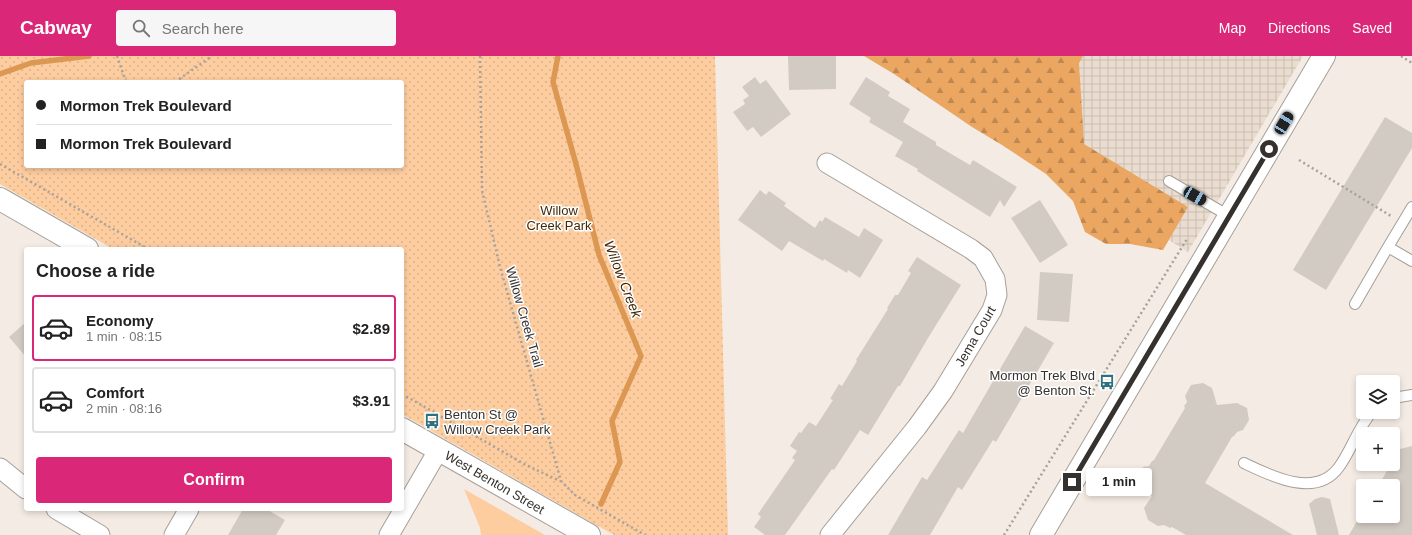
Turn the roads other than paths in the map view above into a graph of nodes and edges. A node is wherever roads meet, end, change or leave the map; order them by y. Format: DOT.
graph roads {
  1 [pos="1324,56"];
  2 [pos="827,163"];
  3 [pos="1170,181"];
  4 [pos="0,199"];
  5 [pos="1412,207"];
  6 [pos="1229,216"];
  7 [pos="84,247"];
  8 [pos="1388,247"];
  9 [pos="1412,261"];
  10 [pos="1355,304"];
  11 [pos="1412,395"];
  12 [pos="1400,397"];
  13 [pos="1368,419"];
  14 [pos="404,430"];
  15 [pos="439,450"];
  16 [pos="1244,463"];
  17 [pos="0,468"];
  18 [pos="24,487"];
  19 [pos="404,510"];
  20 [pos="59,511"];
  21 [pos="188,511"];
  22 [pos="403,511"];
  23 [pos="100,535"];
  24 [pos="174,535"];
  25 [pos="389,535"];
  26 [pos="589,535"];
  27 [pos="830,535"];
  28 [pos="1041,535"];
  1 -- 6 [label="main road"];
  2 -- 27 [label="street, Jema Court"];
  3 -- 6 [label="lane"];
  4 -- 7 [label="main road"];
  5 -- 8 [label="lane"];
  6 -- 28 [label="main road"];
  8 -- 9 [label="lane"];
  8 -- 10 [label="lane"];
  11 -- 12 [label="lane"];
  13 -- 16 [label="lane"];
  14 -- 15 [label="main road, West Benton Street"];
  15 -- 19 [label="street"];
  15 -- 26 [label="main road, West Benton Street"];
  17 -- 18 [label="street"];
  20 -- 23 [label="street"];
  21 -- 24 [label="street"];
  22 -- 25 [label="street"];
}
